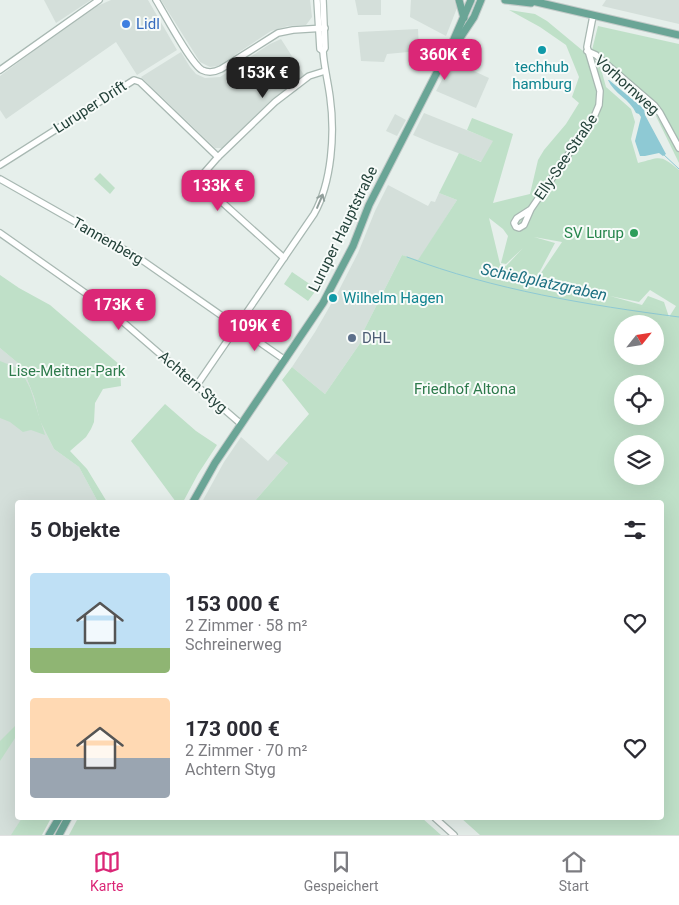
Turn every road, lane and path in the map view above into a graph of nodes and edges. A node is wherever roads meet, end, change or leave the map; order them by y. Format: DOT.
graph roads {
  1 [pos="99,0"];
  2 [pos="156,0"];
  3 [pos="317,0"];
  4 [pos="323,0"];
  5 [pos="459,0"];
  6 [pos="481,0"];
  7 [pos="505,0"];
  8 [pos="528,0"];
  9 [pos="472,1"];
  10 [pos="537,3"];
  11 [pos="593,16"];
  12 [pos="464,18"];
  13 [pos="321,28"];
  14 [pos="679,35"];
  15 [pos="588,50"];
  16 [pos="442,63"];
  17 [pos="0,70"];
  18 [pos="325,71"];
  19 [pos="679,148"];
  20 [pos="218,156"];
  21 [pos="0,165"];
  22 [pos="0,179"];
  23 [pos="531,209"];
  24 [pos="0,233"];
  25 [pos="284,258"];
  26 [pos="237,326"];
  27 [pos="285,360"];
  28 [pos="196,385"];
  29 [pos="241,424"];
  30 [pos="194,500"];
  31 [pos="58,820"];
  32 [pos="67,820"];
  33 [pos="437,820"];
  34 [pos="49,835"];
  35 [pos="59,835"];
  36 [pos="454,835"];
  1 -- 17 [label="street"];
  2 -- 13 [label="street"];
  3 -- 13 [label="street"];
  4 -- 13 [label="street"];
  5 -- 12 [label="main road"];
  6 -- 16 [label="main road, Luruper Hauptstraße"];
  7 -- 10 [label="main road"];
  8 -- 10 [label="main road"];
  9 -- 12 [label="main road, Luruper Hauptstraße"];
  10 -- 11 [label="main road"];
  11 -- 14 [label="main road"];
  11 -- 15 [label="street, Elly-See-Straße"];
  12 -- 16 [label="main road, Luruper Hauptstraße"];
  13 -- 18 [label="street"];
  15 -- 19 [label="street, Vorhornweg"];
  15 -- 23 [label="street, Elly-See-Straße"];
  16 -- 27 [label="main road, Luruper Hauptstraße"];
  18 -- 20 [label="street"];
  25 -- 18 [label="street, one-way"];
  20 -- 21 [label="street, Luruper Drift"];
  20 -- 25 [label="street"];
  22 -- 26 [label="street, Tannenberg"];
  24 -- 28 [label="street, Achtern Styg"];
  25 -- 26 [label="street"];
  26 -- 27 [label="street, Tannenberg"];
  26 -- 28 [label="street"];
  27 -- 29 [label="main road, Luruper Hauptstraße"];
  28 -- 29 [label="street, Achtern Styg"];
  29 -- 30 [label="main road, Luruper Hauptstraße"];
  31 -- 34 [label="main road"];
  32 -- 35 [label="main road"];
  33 -- 36 [label="street"];
}
